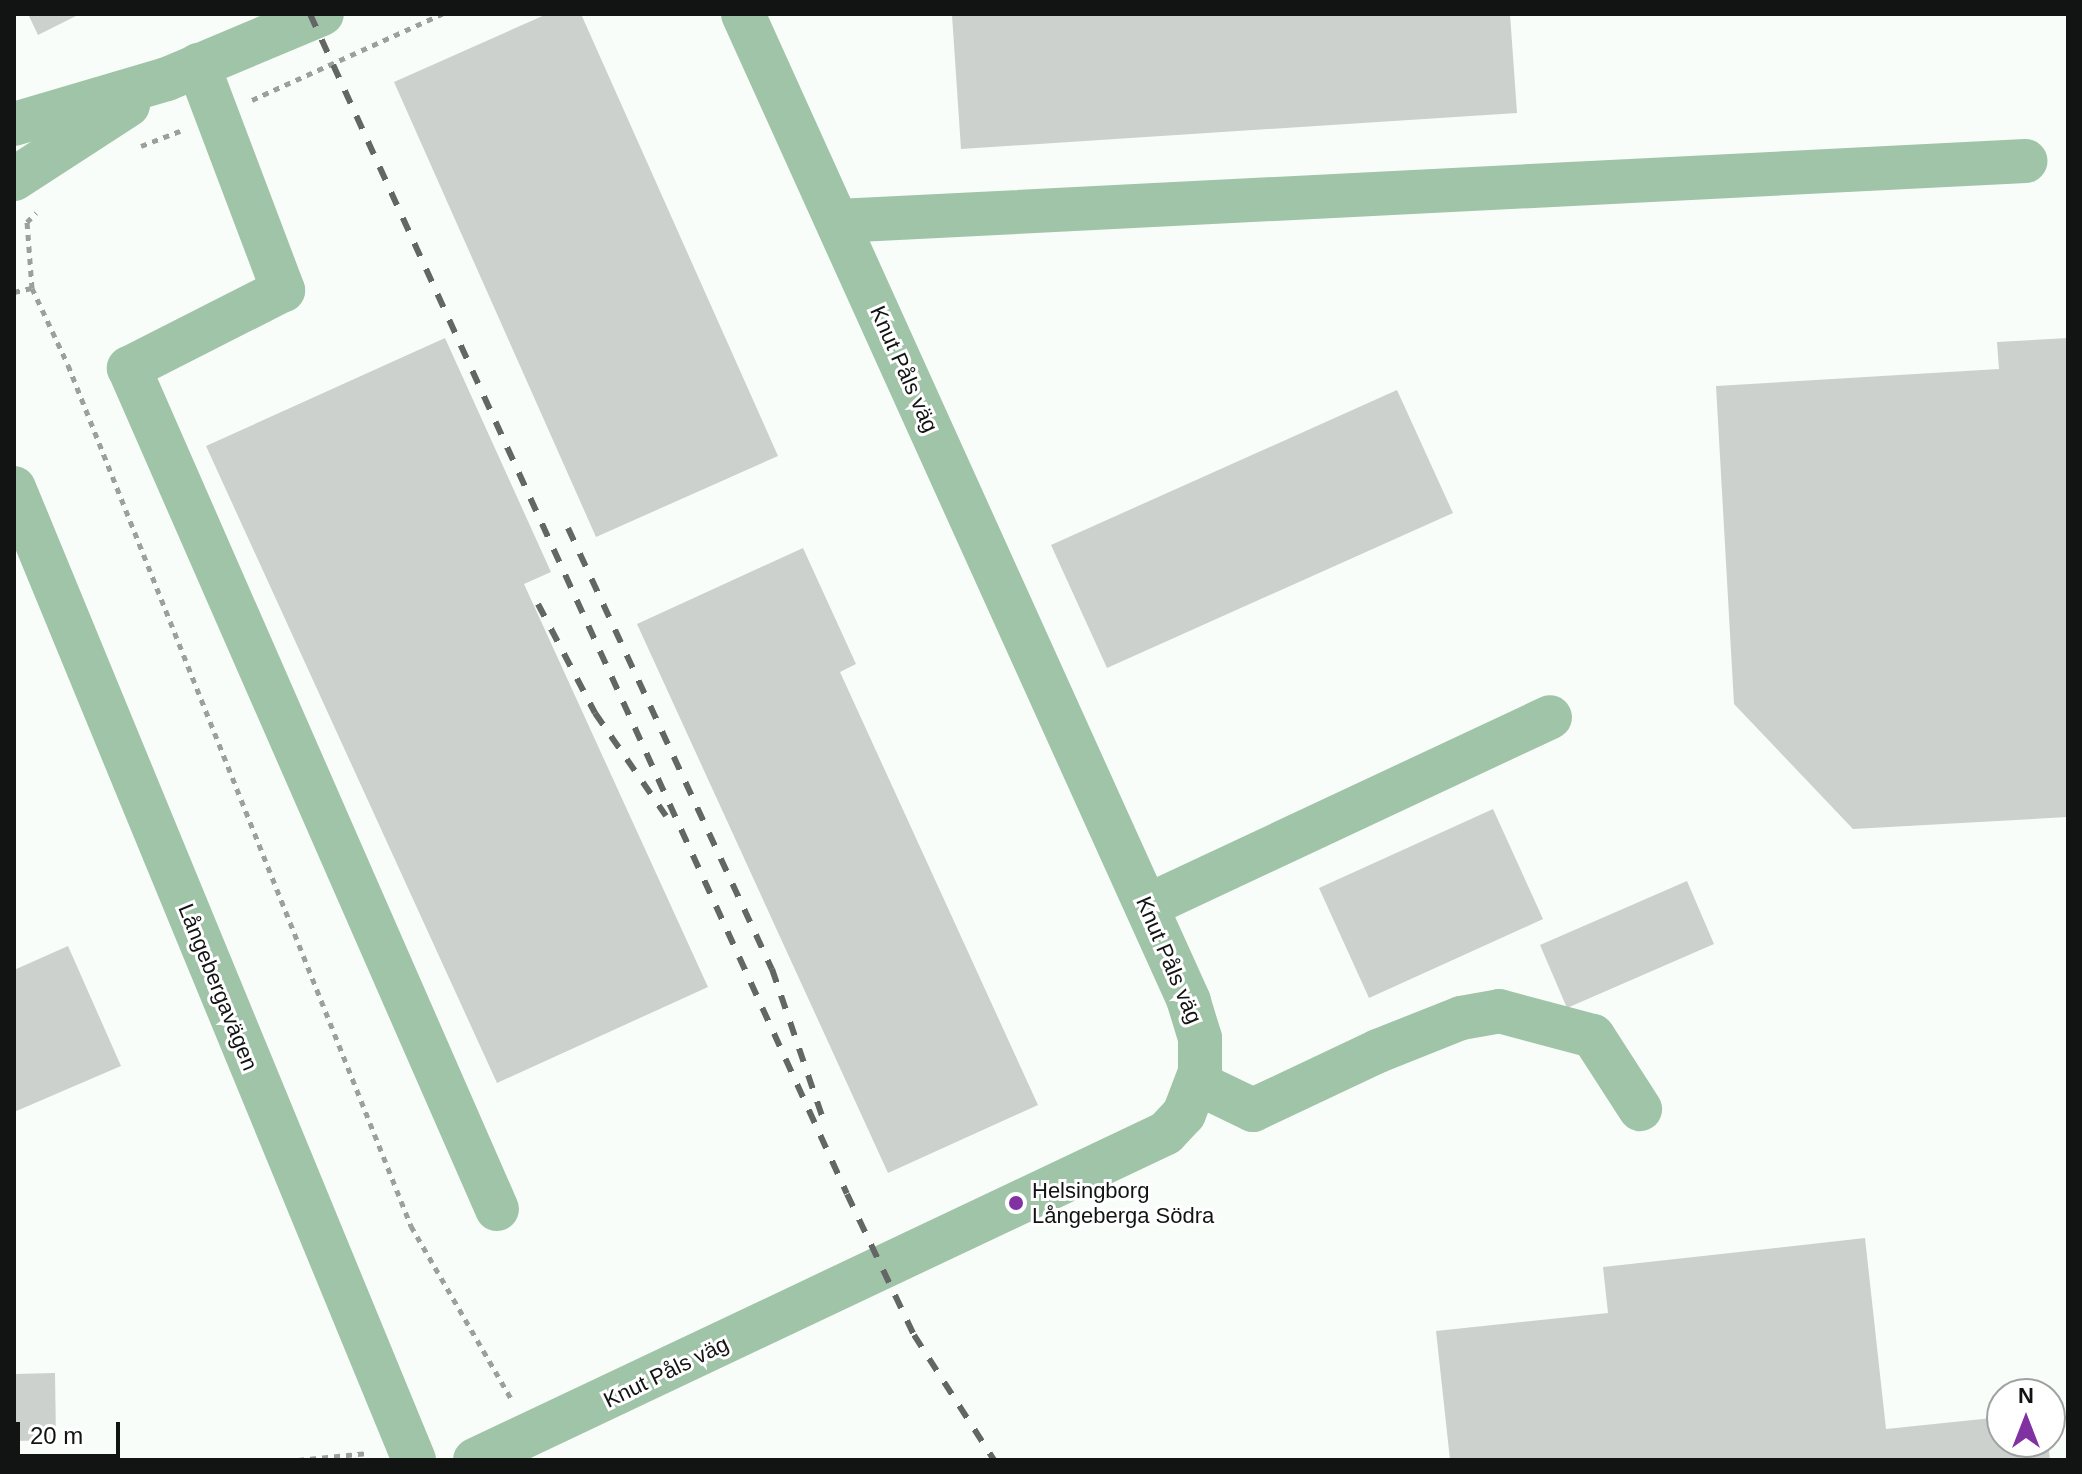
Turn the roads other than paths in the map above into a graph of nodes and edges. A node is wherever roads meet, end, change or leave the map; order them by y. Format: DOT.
graph roads {
  1 [pos="322,14"];
  2 [pos="743,14"];
  3 [pos="270,23"];
  4 [pos="182,72"];
  5 [pos="14,124"];
  6 [pos="2025,161"];
  7 [pos="14,179"];
  8 [pos="838,221"];
  9 [pos="17,500"];
  10 [pos="1550,717"];
  11 [pos="1147,906"];
  12 [pos="1197,1083"];
  13 [pos="1640,1109"];
  14 [pos="497,1209"];
  15 [pos="410,1450"];
  16 [pos="475,1460"];
  1 -- 3 [label="street"];
  2 -- 8 [label="street, Knut Påls väg"];
  3 -- 4 [label="street"];
  4 -- 5 [label="street"];
  4 -- 7 [label="street"];
  4 -- 14 [label="street"];
  6 -- 8 [label="street"];
  8 -- 11 [label="street, Knut Påls väg"];
  9 -- 15 [label="street, Långebergavägen"];
  10 -- 11 [label="street"];
  11 -- 12 [label="street, Knut Påls väg"];
  12 -- 13 [label="street"];
  12 -- 16 [label="street, Knut Påls väg"];
}
